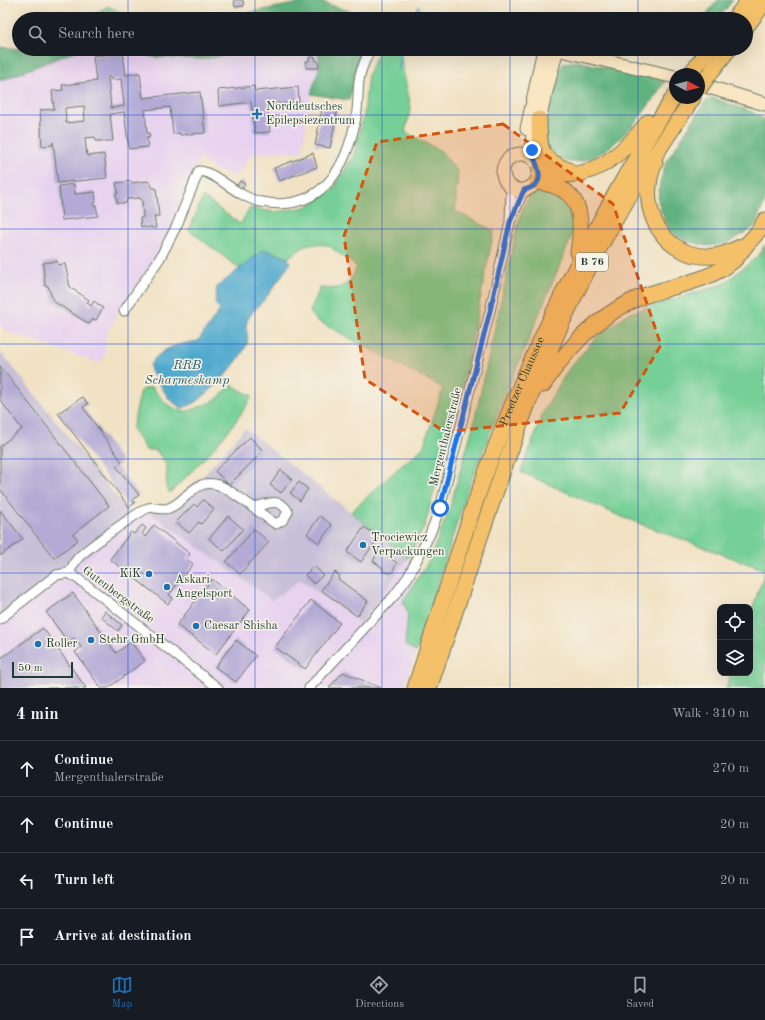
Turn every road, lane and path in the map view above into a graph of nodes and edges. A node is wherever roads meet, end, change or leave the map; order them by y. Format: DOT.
graph roads {
  1 [pos="749,0"];
  2 [pos="765,2"];
  3 [pos="740,12"];
  4 [pos="753,18"];
  5 [pos="367,56"];
  6 [pos="543,56"];
  7 [pos="555,56"];
  8 [pos="586,56"];
  9 [pos="705,56"];
  10 [pos="724,56"];
  11 [pos="695,68"];
  12 [pos="669,76"];
  13 [pos="705,81"];
  14 [pos="705,86"];
  15 [pos="669,95"];
  16 [pos="669,104"];
  17 [pos="689,104"];
  18 [pos="765,104"];
  19 [pos="539,119"];
  20 [pos="676,124"];
  21 [pos="519,153"];
  22 [pos="574,173"];
  23 [pos="529,177"];
  24 [pos="765,220"];
  25 [pos="747,244"];
  26 [pos="575,267"];
  27 [pos="124,311"];
  28 [pos="526,411"];
  29 [pos="253,508"];
  30 [pos="69,573"];
  31 [pos="0,619"];
  32 [pos="218,688"];
  33 [pos="309,688"];
  34 [pos="415,688"];
  35 [pos="429,688"];
  1 -- 3 [label="highway"];
  2 -- 4 [label="highway"];
  5 -- 27 [label="street"];
  6 -- 21 [label="main road"];
  7 -- 19 [label="main road"];
  8 -- 12 [label="main road"];
  9 -- 11 [label="highway"];
  10 -- 13 [label="highway, bridge"];
  14 -- 18 [label="main road"];
  15 -- 22 [label="highway"];
  16 -- 26 [label="highway, Preetzer Chaussee / B 76"];
  17 -- 20 [label="highway, Preetzer Chaussee / B 76"];
  19 -- 22 [label="highway"];
  19 -- 23 [label="main road"];
  20 -- 25 [label="highway, B 76"];
  20 -- 28 [label="highway, Preetzer Chaussee / B 76"];
  21 -- 23 [label="main road"];
  21 -- 23 [label="main road"];
  22 -- 23 [label="highway"];
  23 -- 26 [label="highway, B 76"];
  23 -- 33 [label="street, Mergenthalerstraße"];
  24 -- 25 [label="highway, B 76"];
  25 -- 28 [label="highway, B 76"];
  26 -- 34 [label="highway, Preetzer Chaussee / B 76"];
  28 -- 35 [label="highway, Preetzer Chaussee / B 76"];
  29 -- 30 [label="street"];
  30 -- 31 [label="street, Gutenbergstraße"];
  30 -- 32 [label="street, Gutenbergstraße"];
}
